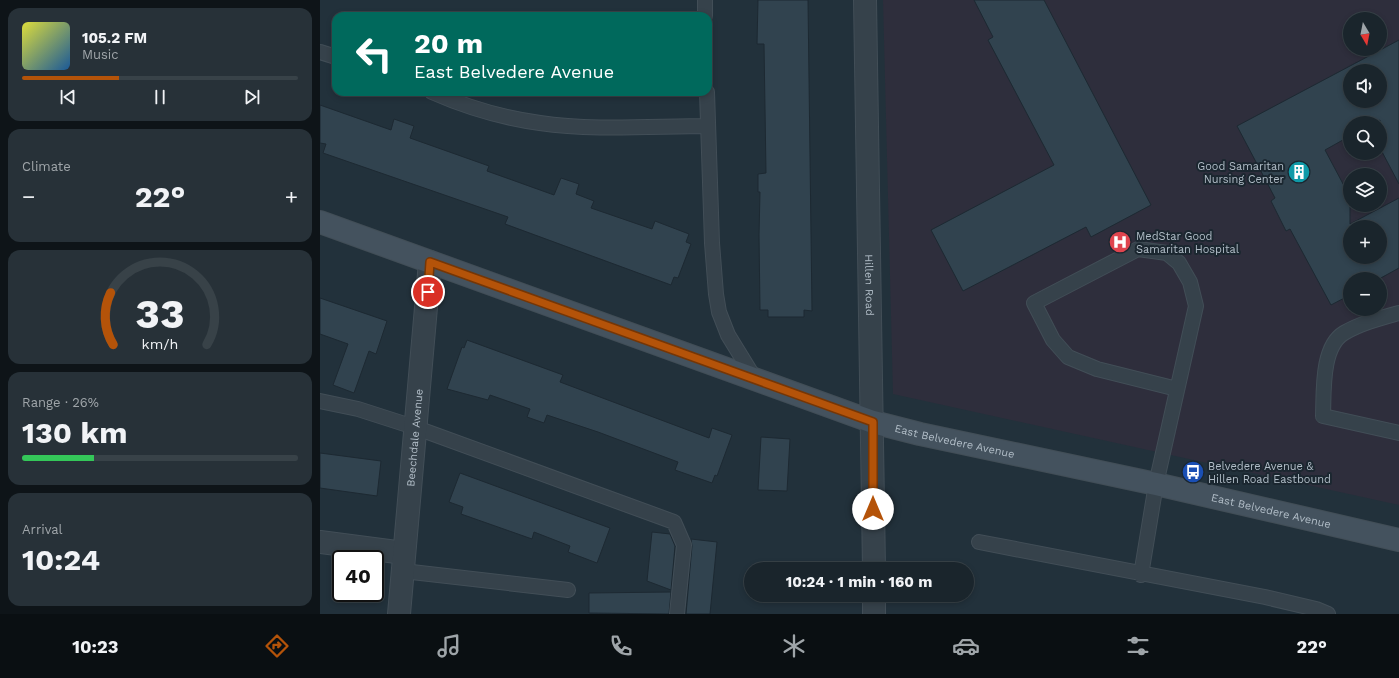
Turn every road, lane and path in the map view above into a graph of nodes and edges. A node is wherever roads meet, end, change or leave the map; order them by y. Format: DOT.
graph roads {
  1 [pos="705,0"];
  2 [pos="865,0"];
  3 [pos="705,12"];
  4 [pos="320,52"];
  5 [pos="332,56"];
  6 [pos="441,96"];
  7 [pos="707,96"];
  8 [pos="708,126"];
  9 [pos="320,222"];
  10 [pos="430,262"];
  11 [pos="1399,313"];
  12 [pos="755,379"];
  13 [pos="1178,389"];
  14 [pos="320,401"];
  15 [pos="873,422"];
  16 [pos="414,427"];
  17 [pos="1399,433"];
  18 [pos="1156,484"];
  19 [pos="1399,540"];
  20 [pos="320,542"];
  21 [pos="979,542"];
  22 [pos="404,562"];
  23 [pos="874,562"];
  24 [pos="1141,575"];
  25 [pos="568,590"];
  26 [pos="874,602"];
  27 [pos="399,614"];
  28 [pos="678,614"];
  29 [pos="874,614"];
  30 [pos="1328,614"];
  1 -- 3 [label="lane"];
  2 -- 15 [label="street, Hillen Road"];
  4 -- 5 [label="lane"];
  6 -- 8 [label="lane"];
  7 -- 8 [label="lane"];
  8 -- 12 [label="lane"];
  9 -- 10 [label="main road, East Belvedere Avenue"];
  10 -- 12 [label="main road, East Belvedere Avenue"];
  10 -- 16 [label="street, Beechdale Avenue"];
  11 -- 17 [label="lane"];
  12 -- 15 [label="main road, East Belvedere Avenue"];
  13 -- 13 [label="lane"];
  13 -- 18 [label="lane"];
  14 -- 16 [label="lane"];
  15 -- 18 [label="main road, East Belvedere Avenue"];
  15 -- 23 [label="street, Hillen Road"];
  16 -- 22 [label="street, Beechdale Avenue"];
  16 -- 28 [label="lane"];
  18 -- 19 [label="main road, East Belvedere Avenue"];
  18 -- 24 [label="lane"];
  20 -- 22 [label="street"];
  21 -- 24 [label="lane"];
  22 -- 25 [label="lane"];
  22 -- 27 [label="street, Beechdale Avenue"];
  24 -- 30 [label="lane"];
  26 -- 29 [label="street"];
}
